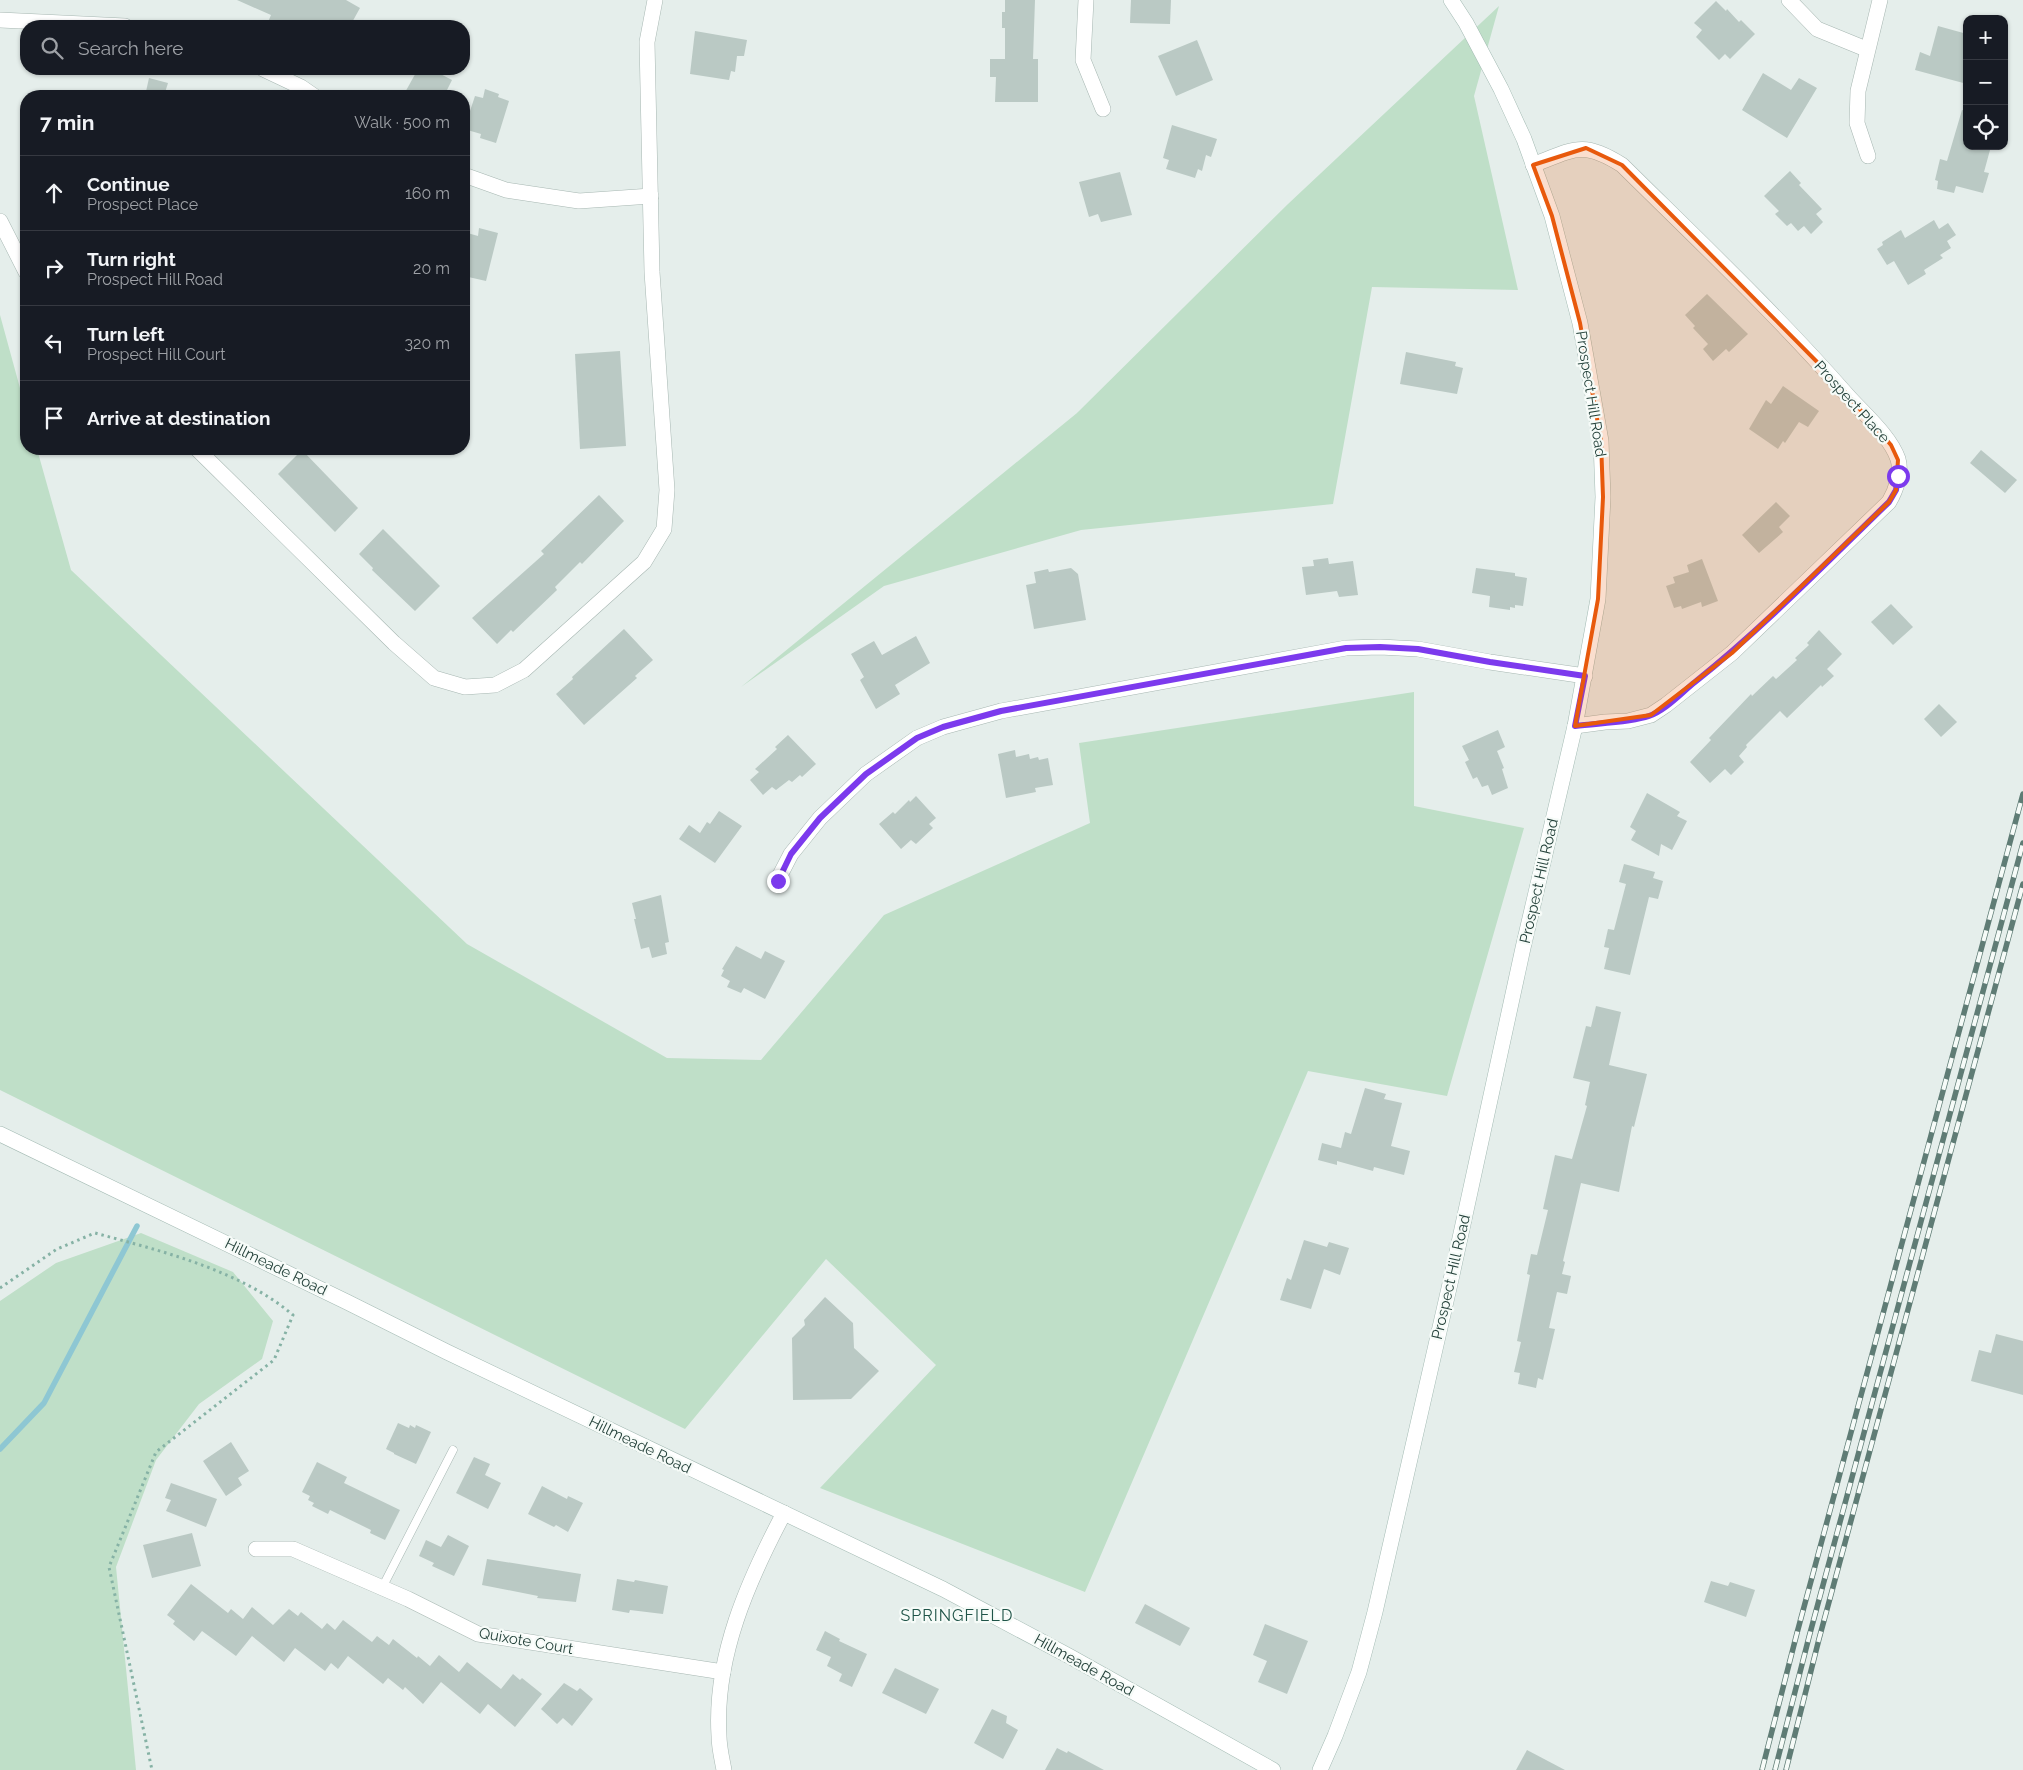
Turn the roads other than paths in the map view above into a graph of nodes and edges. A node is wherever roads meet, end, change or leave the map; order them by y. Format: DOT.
graph roads {
  1 [pos="655,0"];
  2 [pos="1086,0"];
  3 [pos="1451,0"];
  4 [pos="1789,0"];
  5 [pos="1880,0"];
  6 [pos="0,20"];
  7 [pos="20,21"];
  8 [pos="1866,49"];
  9 [pos="275,75"];
  10 [pos="305,90"];
  11 [pos="1103,108"];
  12 [pos="1868,156"];
  13 [pos="1533,165"];
  14 [pos="470,177"];
  15 [pos="650,196"];
  16 [pos="0,221"];
  17 [pos="20,260"];
  18 [pos="203,455"];
  19 [pos="1585,676"];
  20 [pos="1575,726"];
  21 [pos="778,881"];
  22 [pos="0,1134"];
  23 [pos="453,1450"];
  24 [pos="784,1513"];
  25 [pos="256,1549"];
  26 [pos="382,1588"];
  27 [pos="724,1672"];
  28 [pos="724,1770"];
  29 [pos="1273,1770"];
  30 [pos="1320,1770"];
  1 -- 15 [label="street"];
  2 -- 11 [label="street"];
  3 -- 13 [label="street, Prospect Hill Road"];
  4 -- 8 [label="street"];
  5 -- 8 [label="street"];
  6 -- 7 [label="street"];
  8 -- 12 [label="street"];
  9 -- 10 [label="street"];
  13 -- 19 [label="street, Prospect Hill Road"];
  13 -- 20 [label="street, Prospect Place"];
  14 -- 15 [label="street"];
  15 -- 18 [label="street"];
  16 -- 17 [label="street"];
  19 -- 20 [label="street, Prospect Hill Road"];
  19 -- 21 [label="street"];
  20 -- 30 [label="street, Prospect Hill Road"];
  22 -- 24 [label="street, Hillmeade Road"];
  23 -- 26 [label="lane"];
  24 -- 27 [label="street"];
  24 -- 29 [label="street, Hillmeade Road"];
  25 -- 26 [label="street, Quixote Court"];
  26 -- 27 [label="street, Quixote Court"];
  27 -- 28 [label="street"];
}
